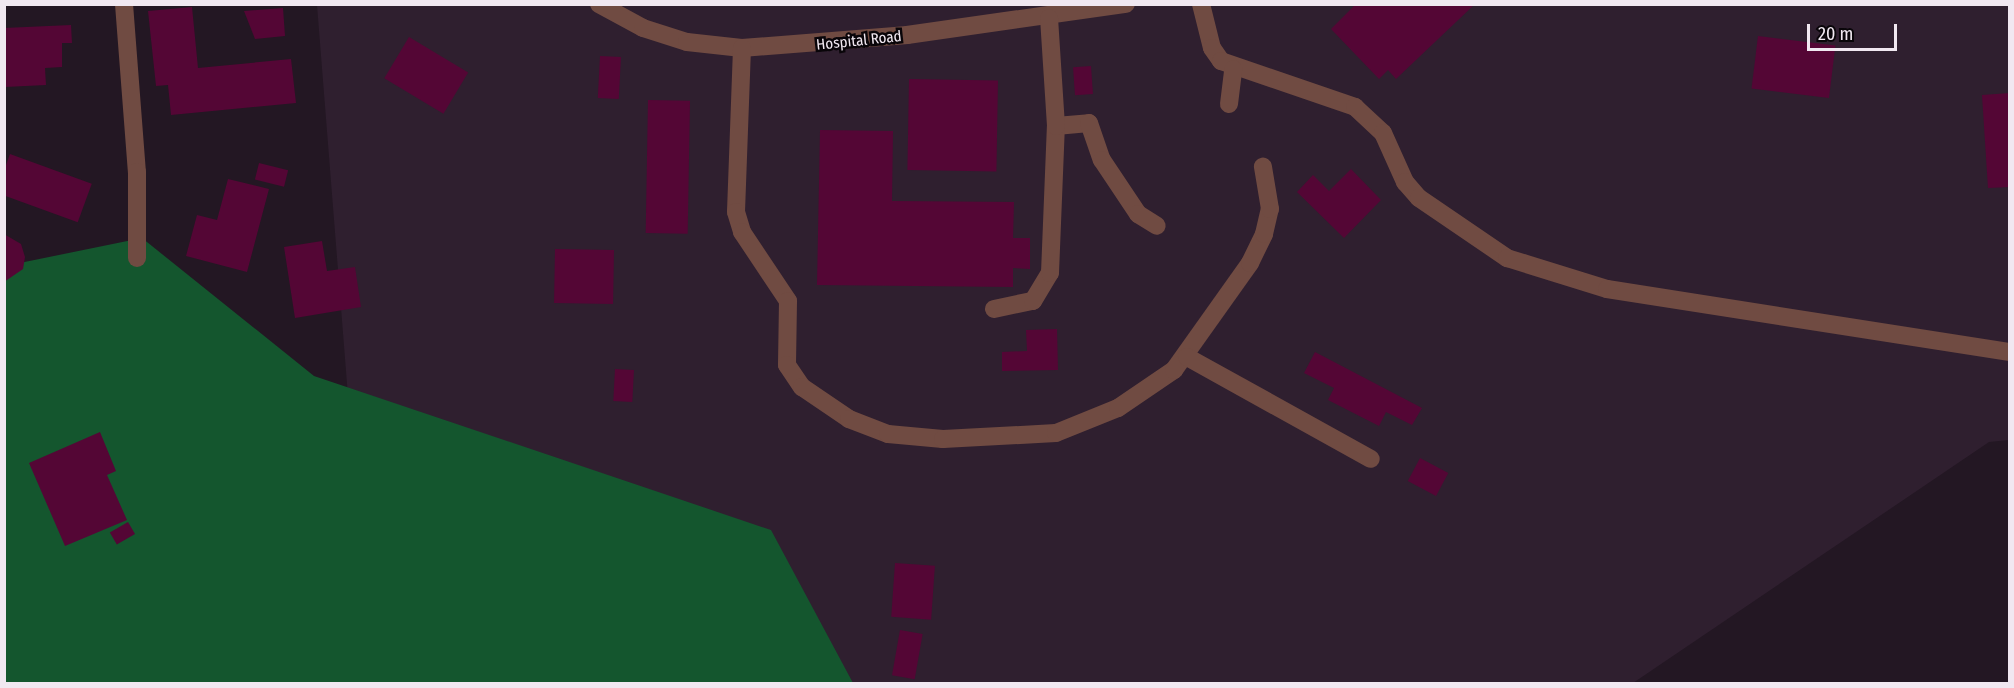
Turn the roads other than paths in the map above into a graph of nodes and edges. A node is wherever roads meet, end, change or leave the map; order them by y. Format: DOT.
graph roads {
  1 [pos="124,4"];
  2 [pos="599,4"];
  3 [pos="1126,4"];
  4 [pos="1201,4"];
  5 [pos="1049,18"];
  6 [pos="742,48"];
  7 [pos="1233,69"];
  8 [pos="1229,104"];
  9 [pos="1056,126"];
  10 [pos="1263,167"];
  11 [pos="1157,226"];
  12 [pos="137,258"];
  13 [pos="994,309"];
  14 [pos="2010,352"];
  15 [pos="1187,357"];
  16 [pos="1371,459"];
  1 -- 12 [label="street"];
  2 -- 6 [label="street, Hospital Road"];
  3 -- 5 [label="street, Hospital Road"];
  4 -- 7 [label="street"];
  5 -- 6 [label="street, Hospital Road"];
  5 -- 9 [label="street"];
  6 -- 15 [label="street"];
  7 -- 8 [label="street"];
  7 -- 14 [label="street"];
  9 -- 11 [label="street"];
  9 -- 13 [label="street"];
  10 -- 15 [label="street"];
  15 -- 16 [label="street"];
}
